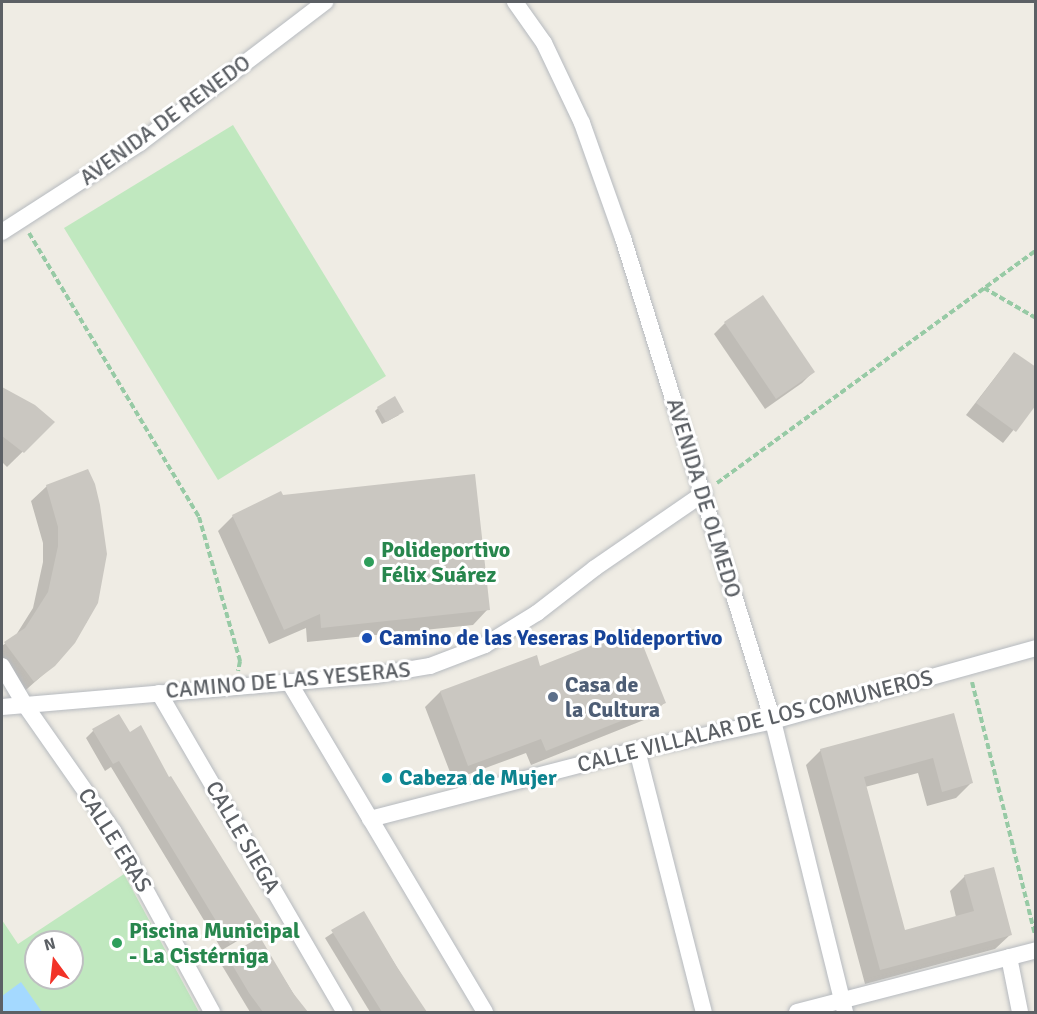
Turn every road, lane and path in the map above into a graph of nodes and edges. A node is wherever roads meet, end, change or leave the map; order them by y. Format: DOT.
graph roads {
  1 [pos="325,2"];
  2 [pos="515,2"];
  3 [pos="21,220"];
  4 [pos="2,232"];
  5 [pos="1035,250"];
  6 [pos="984,288"];
  7 [pos="1035,318"];
  8 [pos="704,493"];
  9 [pos="1035,648"];
  10 [pos="2,666"];
  11 [pos="968,667"];
  12 [pos="289,682"];
  13 [pos="236,685"];
  14 [pos="159,693"];
  15 [pos="25,705"];
  16 [pos="2,707"];
  17 [pos="773,722"];
  18 [pos="637,750"];
  19 [pos="370,819"];
  20 [pos="1035,938"];
  21 [pos="1035,950"];
  22 [pos="1009,957"];
  23 [pos="843,1007"];
  24 [pos="212,1012"];
  25 [pos="345,1012"];
  26 [pos="484,1012"];
  27 [pos="704,1012"];
  28 [pos="797,1012"];
  29 [pos="1020,1012"];
  1 -- 3 [label="street, AVENIDA DE RENEDO"];
  2 -- 8 [label="street, AVENIDA DE OLMEDO"];
  3 -- 4 [label="street, AVENIDA DE RENEDO"];
  3 -- 13 [label="path"];
  5 -- 6 [label="path"];
  6 -- 7 [label="path"];
  6 -- 8 [label="path"];
  8 -- 12 [label="street, CAMINO DE LAS YESERAS"];
  8 -- 17 [label="street, AVENIDA DE OLMEDO"];
  9 -- 11 [label="street, CALLE VILLALAR DE LOS COMUNEROS"];
  10 -- 15 [label="street, CALLE ERAS"];
  11 -- 17 [label="street, CALLE VILLALAR DE LOS COMUNEROS"];
  11 -- 20 [label="path"];
  12 -- 13 [label="street, CAMINO DE LAS YESERAS"];
  12 -- 19 [label="street"];
  13 -- 14 [label="street, CAMINO DE LAS YESERAS"];
  14 -- 15 [label="street, CAMINO DE LAS YESERAS"];
  14 -- 25 [label="street, CALLE SIEGA"];
  15 -- 16 [label="street, CAMINO DE LAS YESERAS"];
  15 -- 24 [label="street, CALLE ERAS"];
  17 -- 18 [label="street, CALLE VILLALAR DE LOS COMUNEROS"];
  17 -- 23 [label="street, AVENIDA DE OLMEDO"];
  18 -- 19 [label="street, CALLE VILLALAR DE LOS COMUNEROS"];
  18 -- 27 [label="street"];
  19 -- 26 [label="street"];
  21 -- 22 [label="street"];
  22 -- 23 [label="street"];
  22 -- 29 [label="street"];
  23 -- 28 [label="street"];
}
